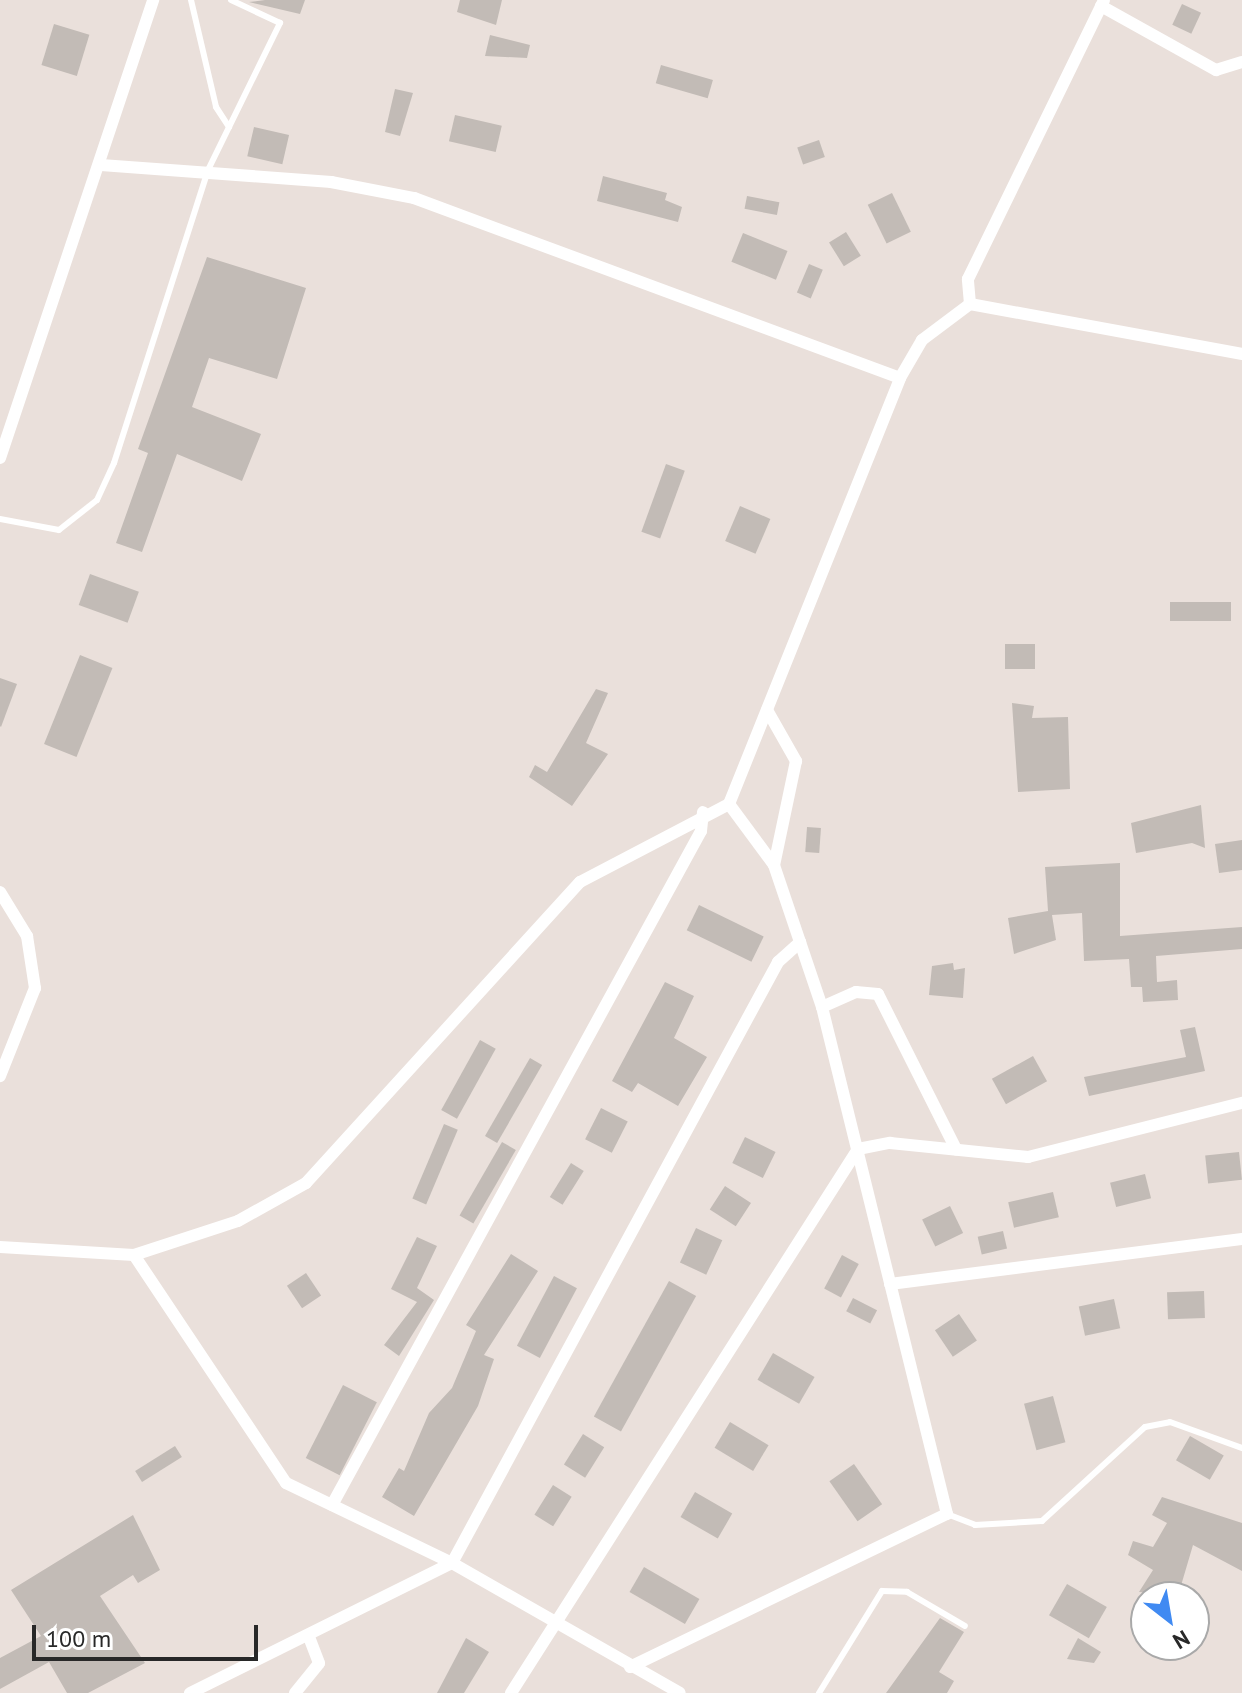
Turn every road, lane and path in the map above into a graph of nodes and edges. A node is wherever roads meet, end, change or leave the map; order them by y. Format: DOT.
graph roads {
  1 [pos="153,0"];
  2 [pos="191,0"];
  3 [pos="231,0"];
  4 [pos="1102,3"];
  5 [pos="1242,62"];
  6 [pos="229,127"];
  7 [pos="101,165"];
  8 [pos="208,170"];
  9 [pos="970,304"];
  10 [pos="1242,354"];
  11 [pos="900,378"];
  12 [pos="0,458"];
  13 [pos="0,519"];
  14 [pos="767,710"];
  15 [pos="729,804"];
  16 [pos="703,812"];
  17 [pos="774,865"];
  18 [pos="0,892"];
  19 [pos="800,942"];
  20 [pos="822,1007"];
  21 [pos="0,1076"];
  22 [pos="1242,1103"];
  23 [pos="858,1149"];
  24 [pos="956,1149"];
  25 [pos="1242,1239"];
  26 [pos="0,1247"];
  27 [pos="134,1255"];
  28 [pos="890,1284"];
  29 [pos="1242,1448"];
  30 [pos="332,1505"];
  31 [pos="947,1514"];
  32 [pos="452,1563"];
  33 [pos="557,1626"];
  34 [pos="965,1626"];
  35 [pos="308,1635"];
  36 [pos="630,1667"];
  37 [pos="190,1693"];
  38 [pos="295,1693"];
  39 [pos="511,1693"];
  40 [pos="680,1693"];
  41 [pos="819,1693"];
  1 -- 7 [label="street"];
  2 -- 6 [label="lane"];
  3 -- 6 [label="lane"];
  4 -- 5 [label="street"];
  4 -- 9 [label="street"];
  6 -- 8 [label="lane"];
  7 -- 8 [label="street"];
  7 -- 12 [label="street"];
  8 -- 11 [label="street"];
  8 -- 13 [label="lane"];
  9 -- 10 [label="street"];
  9 -- 11 [label="street"];
  11 -- 14 [label="street"];
  14 -- 15 [label="street"];
  14 -- 17 [label="street"];
  15 -- 16 [label="street"];
  15 -- 17 [label="street"];
  16 -- 27 [label="street"];
  16 -- 30 [label="street"];
  17 -- 19 [label="street"];
  18 -- 21 [label="street"];
  19 -- 20 [label="street"];
  19 -- 32 [label="street"];
  20 -- 23 [label="street"];
  20 -- 24 [label="street"];
  22 -- 24 [label="street"];
  23 -- 24 [label="street"];
  23 -- 28 [label="street"];
  23 -- 33 [label="street"];
  25 -- 28 [label="street"];
  26 -- 27 [label="street"];
  27 -- 30 [label="street"];
  28 -- 31 [label="street"];
  29 -- 31 [label="lane"];
  30 -- 32 [label="street"];
  31 -- 36 [label="street"];
  32 -- 33 [label="street"];
  32 -- 35 [label="street"];
  33 -- 36 [label="street"];
  33 -- 39 [label="street"];
  34 -- 41 [label="lane"];
  35 -- 37 [label="street"];
  35 -- 38 [label="street"];
  36 -- 40 [label="street"];
}
